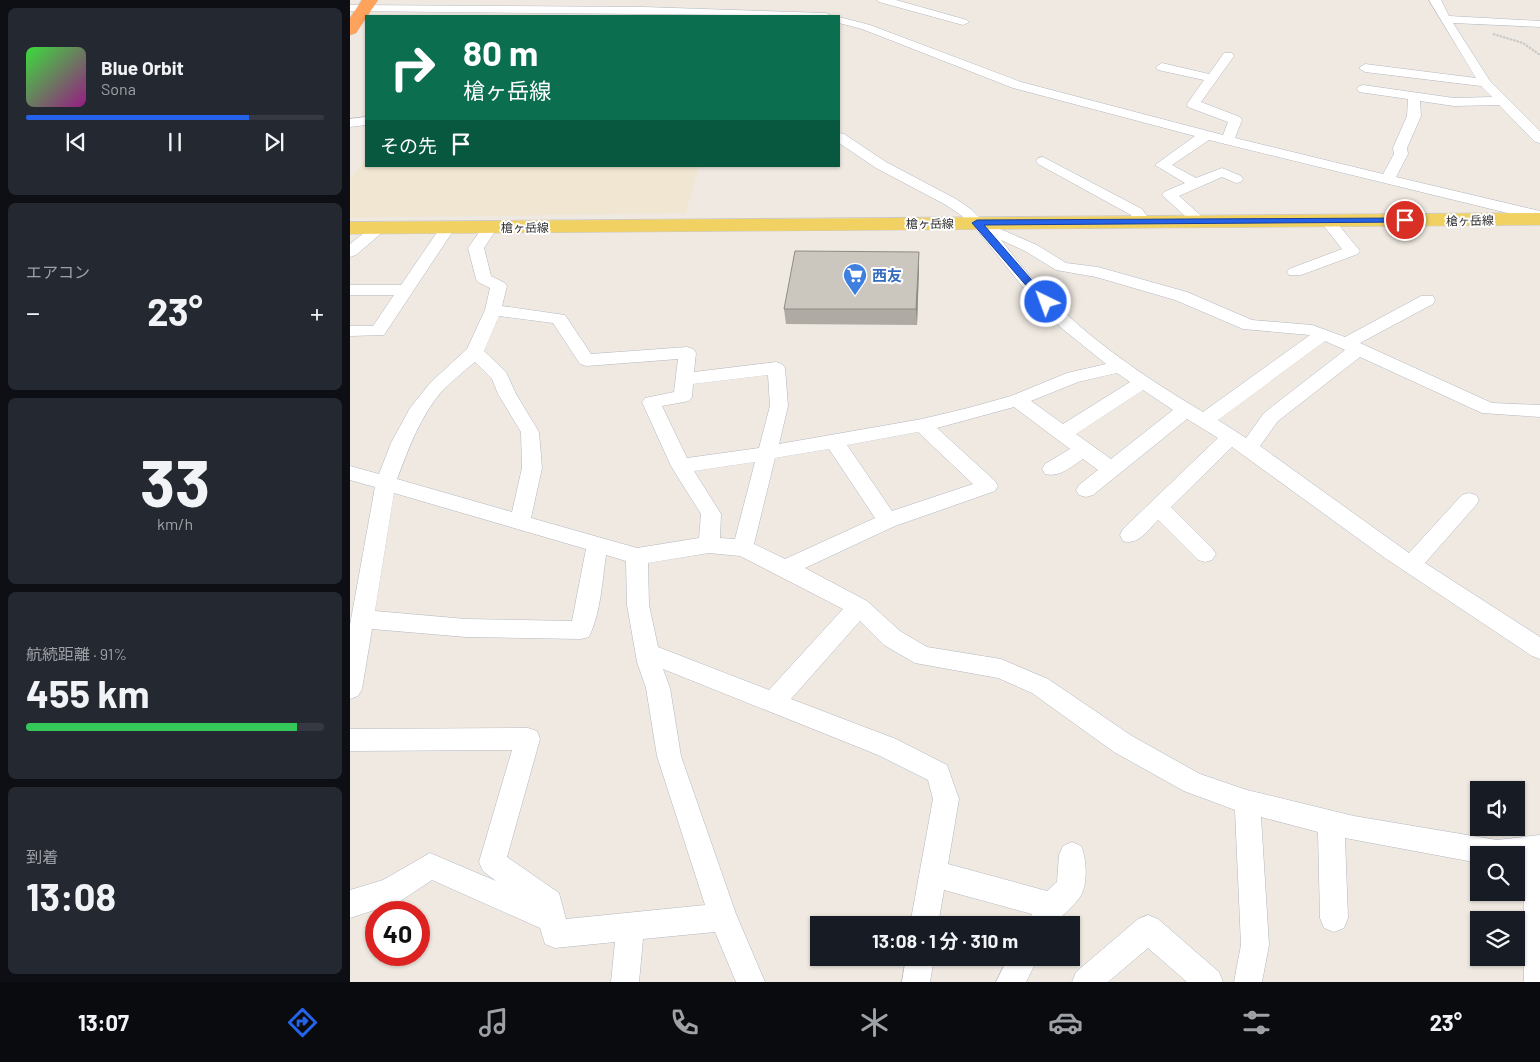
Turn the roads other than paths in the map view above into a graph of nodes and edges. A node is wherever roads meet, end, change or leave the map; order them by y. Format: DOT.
graph roads {
  1 [pos="570,0"];
  2 [pos="677,0"];
  3 [pos="883,0"];
  4 [pos="1435,0"];
  5 [pos="794,4"];
  6 [pos="369,9"];
  7 [pos="586,10"];
  8 [pos="643,10"];
  9 [pos="497,13"];
  10 [pos="598,15"];
  11 [pos="794,15"];
  12 [pos="822,15"];
  13 [pos="365,17"];
  14 [pos="1445,19"];
  15 [pos="840,20"];
  16 [pos="963,22"];
  17 [pos="1540,24"];
  18 [pos="350,30"];
  19 [pos="350,47"];
  20 [pos="1228,56"];
  21 [pos="1162,67"];
  22 [pos="1365,68"];
  23 [pos="1397,72"];
  24 [pos="1216,73"];
  25 [pos="1485,83"];
  26 [pos="1363,89"];
  27 [pos="1395,94"];
  28 [pos="1414,96"];
  29 [pos="1502,101"];
  30 [pos="365,121"];
  31 [pos="350,123"];
  32 [pos="1208,134"];
  33 [pos="1540,138"];
  34 [pos="840,139"];
  35 [pos="1228,139"];
  36 [pos="1042,161"];
  37 [pos="1388,178"];
  38 [pos="1236,179"];
  39 [pos="1196,184"];
  40 [pos="1540,217"];
  41 [pos="1328,221"];
  42 [pos="1143,222"];
  43 [pos="1200,222"];
  44 [pos="977,223"];
  45 [pos="490,227"];
  46 [pos="350,228"];
  47 [pos="380,228"];
  48 [pos="448,228"];
  49 [pos="350,252"];
  50 [pos="1295,272"];
  51 [pos="350,290"];
  52 [pos="407,290"];
  53 [pos="1427,300"];
  54 [pos="493,310"];
  55 [pos="350,331"];
  56 [pos="1323,334"];
  57 [pos="1353,346"];
  58 [pos="475,352"];
  59 [pos="1120,366"];
  60 [pos="685,379"];
  61 [pos="1143,382"];
  62 [pos="1017,400"];
  63 [pos="1186,410"];
  64 [pos="1540,411"];
  65 [pos="1204,421"];
  66 [pos="922,425"];
  67 [pos="1063,433"];
  68 [pos="834,440"];
  69 [pos="1240,443"];
  70 [pos="1084,449"];
  71 [pos="768,453"];
  72 [pos="681,466"];
  73 [pos="1052,469"];
  74 [pos="1112,470"];
  75 [pos="350,473"];
  76 [pos="386,483"];
  77 [pos="1086,490"];
  78 [pos="1469,500"];
  79 [pos="1158,507"];
  80 [pos="520,521"];
  81 [pos="888,521"];
  82 [pos="1130,535"];
  83 [pos="597,544"];
  84 [pos="710,545"];
  85 [pos="743,548"];
  86 [pos="1205,554"];
  87 [pos="637,556"];
  88 [pos="1411,565"];
  89 [pos="785,568"];
  90 [pos="858,607"];
  91 [pos="363,618"];
  92 [pos="1540,649"];
  93 [pos="647,653"];
  94 [pos="350,689"];
  95 [pos="773,702"];
  96 [pos="350,740"];
  97 [pos="1247,802"];
  98 [pos="1331,823"];
  99 [pos="1539,848"];
  100 [pos="1072,855"];
  101 [pos="932,873"];
  102 [pos="350,904"];
  103 [pos="1046,915"];
  104 [pos="925,916"];
  105 [pos="723,918"];
  106 [pos="1334,918"];
  107 [pos="552,920"];
  108 [pos="630,928"];
  109 [pos="919,966"];
  110 [pos="1019,966"];
  111 [pos="625,982"];
  112 [pos="751,982"];
  113 [pos="916,982"];
  114 [pos="1010,982"];
  115 [pos="1086,982"];
  116 [pos="1209,982"];
  117 [pos="1248,982"];
  118 [pos="1538,982"];
  1 -- 7 [label="street"];
  2 -- 8 [label="street"];
  3 -- 16 [label="street"];
  4 -- 14 [label="street"];
  5 -- 12 [label="street"];
  6 -- 9 [label="street"];
  6 -- 18 [label="highway"];
  7 -- 8 [label="street"];
  7 -- 9 [label="street"];
  7 -- 10 [label="street"];
  8 -- 11 [label="street"];
  13 -- 19 [label="highway"];
  14 -- 17 [label="street"];
  14 -- 25 [label="street"];
  15 -- 32 [label="street"];
  20 -- 24 [label="street"];
  21 -- 24 [label="street"];
  22 -- 23 [label="street"];
  23 -- 25 [label="street"];
  23 -- 27 [label="street"];
  24 -- 35 [label="street"];
  25 -- 29 [label="street"];
  26 -- 27 [label="street"];
  27 -- 28 [label="street"];
  28 -- 29 [label="street"];
  28 -- 37 [label="street"];
  29 -- 33 [label="street"];
  30 -- 31 [label="street"];
  32 -- 35 [label="street"];
  32 -- 39 [label="street"];
  34 -- 44 [label="street"];
  35 -- 37 [label="street"];
  36 -- 42 [label="street"];
  37 -- 40 [label="street"];
  38 -- 39 [label="street"];
  39 -- 43 [label="street"];
  40 -- 41 [label="main road, 槍ヶ岳線"];
  41 -- 43 [label="main road, 槍ヶ岳線"];
  41 -- 50 [label="street"];
  42 -- 43 [label="main road, 槍ヶ岳線"];
  42 -- 44 [label="main road, 槍ヶ岳線"];
  44 -- 45 [label="main road, 槍ヶ岳線"];
  44 -- 56 [label="street"];
  44 -- 59 [label="street"];
  45 -- 48 [label="main road, 槍ヶ岳線"];
  45 -- 54 [label="street"];
  46 -- 47 [label="main road, 槍ヶ岳線"];
  47 -- 48 [label="main road, 槍ヶ岳線"];
  47 -- 49 [label="street"];
  48 -- 52 [label="street"];
  51 -- 52 [label="street"];
  52 -- 55 [label="street"];
  53 -- 57 [label="street"];
  54 -- 58 [label="street"];
  54 -- 60 [label="street"];
  56 -- 57 [label="street"];
  56 -- 65 [label="street"];
  57 -- 64 [label="street"];
  57 -- 69 [label="street"];
  58 -- 76 [label="street"];
  58 -- 80 [label="street"];
  59 -- 61 [label="street"];
  59 -- 62 [label="street"];
  60 -- 71 [label="street"];
  60 -- 72 [label="street"];
  61 -- 63 [label="street"];
  61 -- 67 [label="street"];
  62 -- 66 [label="street"];
  62 -- 67 [label="street"];
  63 -- 65 [label="street"];
  63 -- 74 [label="street"];
  65 -- 69 [label="street"];
  66 -- 68 [label="street"];
  66 -- 81 [label="street"];
  67 -- 70 [label="street"];
  68 -- 71 [label="street"];
  68 -- 81 [label="street"];
  69 -- 79 [label="street"];
  69 -- 88 [label="street"];
  70 -- 73 [label="street"];
  70 -- 74 [label="street"];
  71 -- 72 [label="street"];
  71 -- 85 [label="street"];
  72 -- 84 [label="street"];
  74 -- 77 [label="street"];
  75 -- 76 [label="street"];
  76 -- 80 [label="street"];
  76 -- 91 [label="street"];
  78 -- 88 [label="street"];
  79 -- 82 [label="street"];
  79 -- 86 [label="street"];
  80 -- 83 [label="street"];
  81 -- 89 [label="street"];
  83 -- 87 [label="street"];
  83 -- 91 [label="street"];
  84 -- 85 [label="street"];
  84 -- 87 [label="street"];
  85 -- 89 [label="street"];
  87 -- 93 [label="street"];
  88 -- 92 [label="street"];
  89 -- 90 [label="street"];
  90 -- 95 [label="street"];
  90 -- 97 [label="street"];
  91 -- 94 [label="street"];
  93 -- 95 [label="street"];
  93 -- 105 [label="street"];
  95 -- 101 [label="street"];
  96 -- 107 [label="street"];
  97 -- 98 [label="street"];
  97 -- 117 [label="street"];
  98 -- 99 [label="street"];
  98 -- 106 [label="street"];
  99 -- 118 [label="street"];
  100 -- 103 [label="street"];
  101 -- 103 [label="street"];
  101 -- 104 [label="street"];
  102 -- 107 [label="street"];
  105 -- 108 [label="street"];
  105 -- 112 [label="street"];
  107 -- 108 [label="street"];
  108 -- 111 [label="street"];
  109 -- 113 [label="street"];
  110 -- 114 [label="street"];
  115 -- 116 [label="street"];
}
